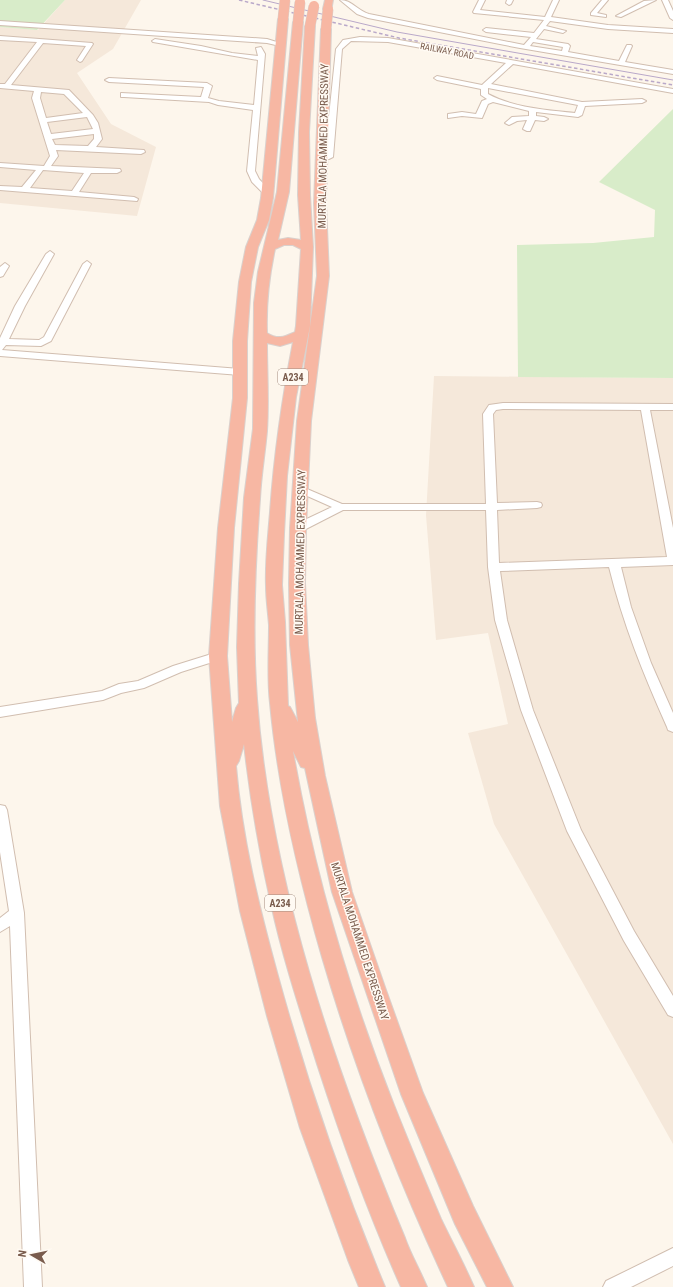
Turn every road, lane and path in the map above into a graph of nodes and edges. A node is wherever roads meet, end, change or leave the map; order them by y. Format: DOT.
graph roads {
  1 [pos="286,0"];
  2 [pos="343,0"];
  3 [pos="482,0"];
  4 [pos="556,0"];
  5 [pos="605,0"];
  6 [pos="653,0"];
  7 [pos="300,1"];
  8 [pos="668,2"];
  9 [pos="314,3"];
  10 [pos="329,5"];
  11 [pos="604,16"];
  12 [pos="619,16"];
  13 [pos="673,18"];
  14 [pos="547,19"];
  15 [pos="1,24"];
  16 [pos="318,27"];
  17 [pos="542,27"];
  18 [pos="486,30"];
  19 [pos="563,31"];
  20 [pos="673,31"];
  21 [pos="135,32"];
  22 [pos="0,38"];
  23 [pos="534,38"];
  24 [pos="42,40"];
  25 [pos="281,41"];
  26 [pos="523,46"];
  27 [pos="629,46"];
  28 [pos="259,48"];
  29 [pos="564,54"];
  30 [pos="261,59"];
  31 [pos="80,60"];
  32 [pos="501,61"];
  33 [pos="510,63"];
  34 [pos="621,63"];
  35 [pos="325,64"];
  36 [pos="673,72"];
  37 [pos="437,78"];
  38 [pos="109,80"];
  39 [pos="4,86"];
  40 [pos="485,86"];
  41 [pos="306,87"];
  42 [pos="40,89"];
  43 [pos="673,90"];
  44 [pos="124,95"];
  45 [pos="204,99"];
  46 [pos="490,100"];
  47 [pos="642,101"];
  48 [pos="582,104"];
  49 [pos="257,108"];
  50 [pos="534,108"];
  51 [pos="274,113"];
  52 [pos="88,115"];
  53 [pos="578,115"];
  54 [pos="451,116"];
  55 [pos="532,118"];
  56 [pos="544,119"];
  57 [pos="44,120"];
  58 [pos="509,123"];
  59 [pos="578,126"];
  60 [pos="527,129"];
  61 [pos="97,131"];
  62 [pos="48,137"];
  63 [pos="287,141"];
  64 [pos="51,148"];
  65 [pos="92,148"];
  66 [pos="141,152"];
  67 [pos="322,157"];
  68 [pos="0,165"];
  69 [pos="44,168"];
  70 [pos="89,171"];
  71 [pos="117,171"];
  72 [pos="0,188"];
  73 [pos="24,190"];
  74 [pos="74,194"];
  75 [pos="134,199"];
  76 [pos="274,199"];
  77 [pos="270,247"];
  78 [pos="307,247"];
  79 [pos="50,254"];
  80 [pos="87,264"];
  81 [pos="5,266"];
  82 [pos="0,274"];
  83 [pos="259,334"];
  84 [pos="301,334"];
  85 [pos="2,341"];
  86 [pos="0,353"];
  87 [pos="240,372"];
  88 [pos="645,407"];
  89 [pos="673,407"];
  90 [pos="300,489"];
  91 [pos="537,505"];
  92 [pos="341,507"];
  93 [pos="491,507"];
  94 [pos="298,528"];
  95 [pos="673,560"];
  96 [pos="614,563"];
  97 [pos="494,567"];
  98 [pos="218,656"];
  99 [pos="248,700"];
  100 [pos="278,700"];
  101 [pos="0,712"];
  102 [pos="673,727"];
  103 [pos="227,771"];
  104 [pos="316,776"];
  105 [pos="0,810"];
  106 [pos="17,913"];
  107 [pos="0,926"];
  108 [pos="673,1010"];
  109 [pos="673,1257"];
  110 [pos="33,1287"];
  111 [pos="372,1287"];
  112 [pos="414,1287"];
  113 [pos="461,1287"];
  114 [pos="500,1287"];
  115 [pos="612,1287"];
  1 -- 25 [label="highway, bridge"];
  2 -- 26 [label="street, RAILWAY ROAD"];
  3 -- 14 [label="street"];
  4 -- 14 [label="street"];
  5 -- 11 [label="street"];
  6 -- 12 [label="street"];
  7 -- 63 [label="highway, A234, bridge"];
  8 -- 13 [label="street"];
  9 -- 16 [label="highway, MURTALA MOHAMMED EXPRESSWAY / A234, bridge"];
  10 -- 16 [label="highway, MURTALA MOHAMMED EXPRESSWAY, bridge"];
  14 -- 17 [label="street"];
  14 -- 20 [label="street"];
  15 -- 21 [label="street"];
  16 -- 35 [label="highway, MURTALA MOHAMMED EXPRESSWAY"];
  16 -- 41 [label="highway, MURTALA MOHAMMED EXPRESSWAY / A234"];
  17 -- 19 [label="street"];
  17 -- 23 [label="street"];
  18 -- 23 [label="street"];
  21 -- 25 [label="street"];
  21 -- 30 [label="street"];
  22 -- 24 [label="street"];
  23 -- 26 [label="street"];
  23 -- 29 [label="street"];
  24 -- 31 [label="street"];
  24 -- 39 [label="street"];
  25 -- 51 [label="highway"];
  26 -- 29 [label="street, RAILWAY ROAD"];
  26 -- 32 [label="street"];
  27 -- 34 [label="street"];
  28 -- 30 [label="street"];
  29 -- 34 [label="street, RAILWAY ROAD"];
  30 -- 49 [label="street"];
  32 -- 33 [label="street, RAILWAY ROAD"];
  32 -- 67 [label="street, RAILWAY ROAD"];
  33 -- 40 [label="street"];
  33 -- 43 [label="street, RAILWAY ROAD"];
  34 -- 36 [label="street, RAILWAY ROAD"];
  35 -- 41 [label="highway"];
  35 -- 67 [label="highway, MURTALA MOHAMMED EXPRESSWAY"];
  37 -- 40 [label="street"];
  38 -- 45 [label="street"];
  39 -- 42 [label="street"];
  40 -- 46 [label="street"];
  40 -- 48 [label="street"];
  41 -- 78 [label="highway, MURTALA MOHAMMED EXPRESSWAY / A234"];
  42 -- 52 [label="street"];
  42 -- 57 [label="street"];
  44 -- 45 [label="street"];
  45 -- 49 [label="street"];
  46 -- 50 [label="street"];
  46 -- 54 [label="street"];
  47 -- 48 [label="street"];
  48 -- 53 [label="street"];
  49 -- 76 [label="street"];
  50 -- 53 [label="street"];
  50 -- 55 [label="street"];
  51 -- 63 [label="highway"];
  51 -- 76 [label="highway"];
  52 -- 57 [label="street"];
  52 -- 61 [label="street"];
  53 -- 59 [label="street"];
  55 -- 56 [label="street"];
  55 -- 58 [label="street"];
  55 -- 60 [label="street"];
  57 -- 62 [label="street"];
  61 -- 62 [label="street"];
  61 -- 65 [label="street"];
  62 -- 64 [label="street"];
  63 -- 76 [label="highway, A234"];
  64 -- 65 [label="street"];
  64 -- 69 [label="street"];
  65 -- 66 [label="street"];
  67 -- 90 [label="highway, MURTALA MOHAMMED EXPRESSWAY"];
  68 -- 69 [label="street"];
  69 -- 70 [label="street"];
  69 -- 73 [label="street"];
  70 -- 71 [label="street"];
  70 -- 74 [label="street"];
  72 -- 73 [label="street"];
  73 -- 74 [label="street"];
  74 -- 75 [label="street"];
  76 -- 77 [label="highway, A234"];
  76 -- 87 [label="highway"];
  77 -- 78 [label="highway"];
  77 -- 83 [label="highway, A234"];
  78 -- 84 [label="highway, MURTALA MOHAMMED EXPRESSWAY / A234"];
  79 -- 85 [label="street"];
  80 -- 85 [label="street"];
  81 -- 82 [label="street"];
  83 -- 84 [label="highway"];
  83 -- 99 [label="highway, A234"];
  84 -- 100 [label="highway, MURTALA MOHAMMED EXPRESSWAY / A234"];
  86 -- 87 [label="street"];
  87 -- 98 [label="highway"];
  88 -- 89 [label="street"];
  88 -- 93 [label="street"];
  88 -- 95 [label="street"];
  90 -- 92 [label="street"];
  90 -- 94 [label="highway, MURTALA MOHAMMED EXPRESSWAY"];
  91 -- 93 [label="street"];
  92 -- 93 [label="street"];
  92 -- 94 [label="street"];
  93 -- 97 [label="street"];
  94 -- 104 [label="highway, MURTALA MOHAMMED EXPRESSWAY"];
  95 -- 96 [label="street"];
  96 -- 97 [label="street"];
  96 -- 102 [label="street"];
  97 -- 108 [label="street"];
  98 -- 101 [label="street"];
  98 -- 103 [label="highway"];
  99 -- 103 [label="highway"];
  99 -- 112 [label="highway, A234"];
  100 -- 104 [label="highway"];
  100 -- 113 [label="highway, MURTALA MOHAMMED EXPRESSWAY / A234"];
  103 -- 111 [label="highway"];
  104 -- 114 [label="highway, MURTALA MOHAMMED EXPRESSWAY"];
  105 -- 106 [label="street"];
  106 -- 107 [label="street"];
  106 -- 110 [label="street"];
  109 -- 115 [label="street"];
}
